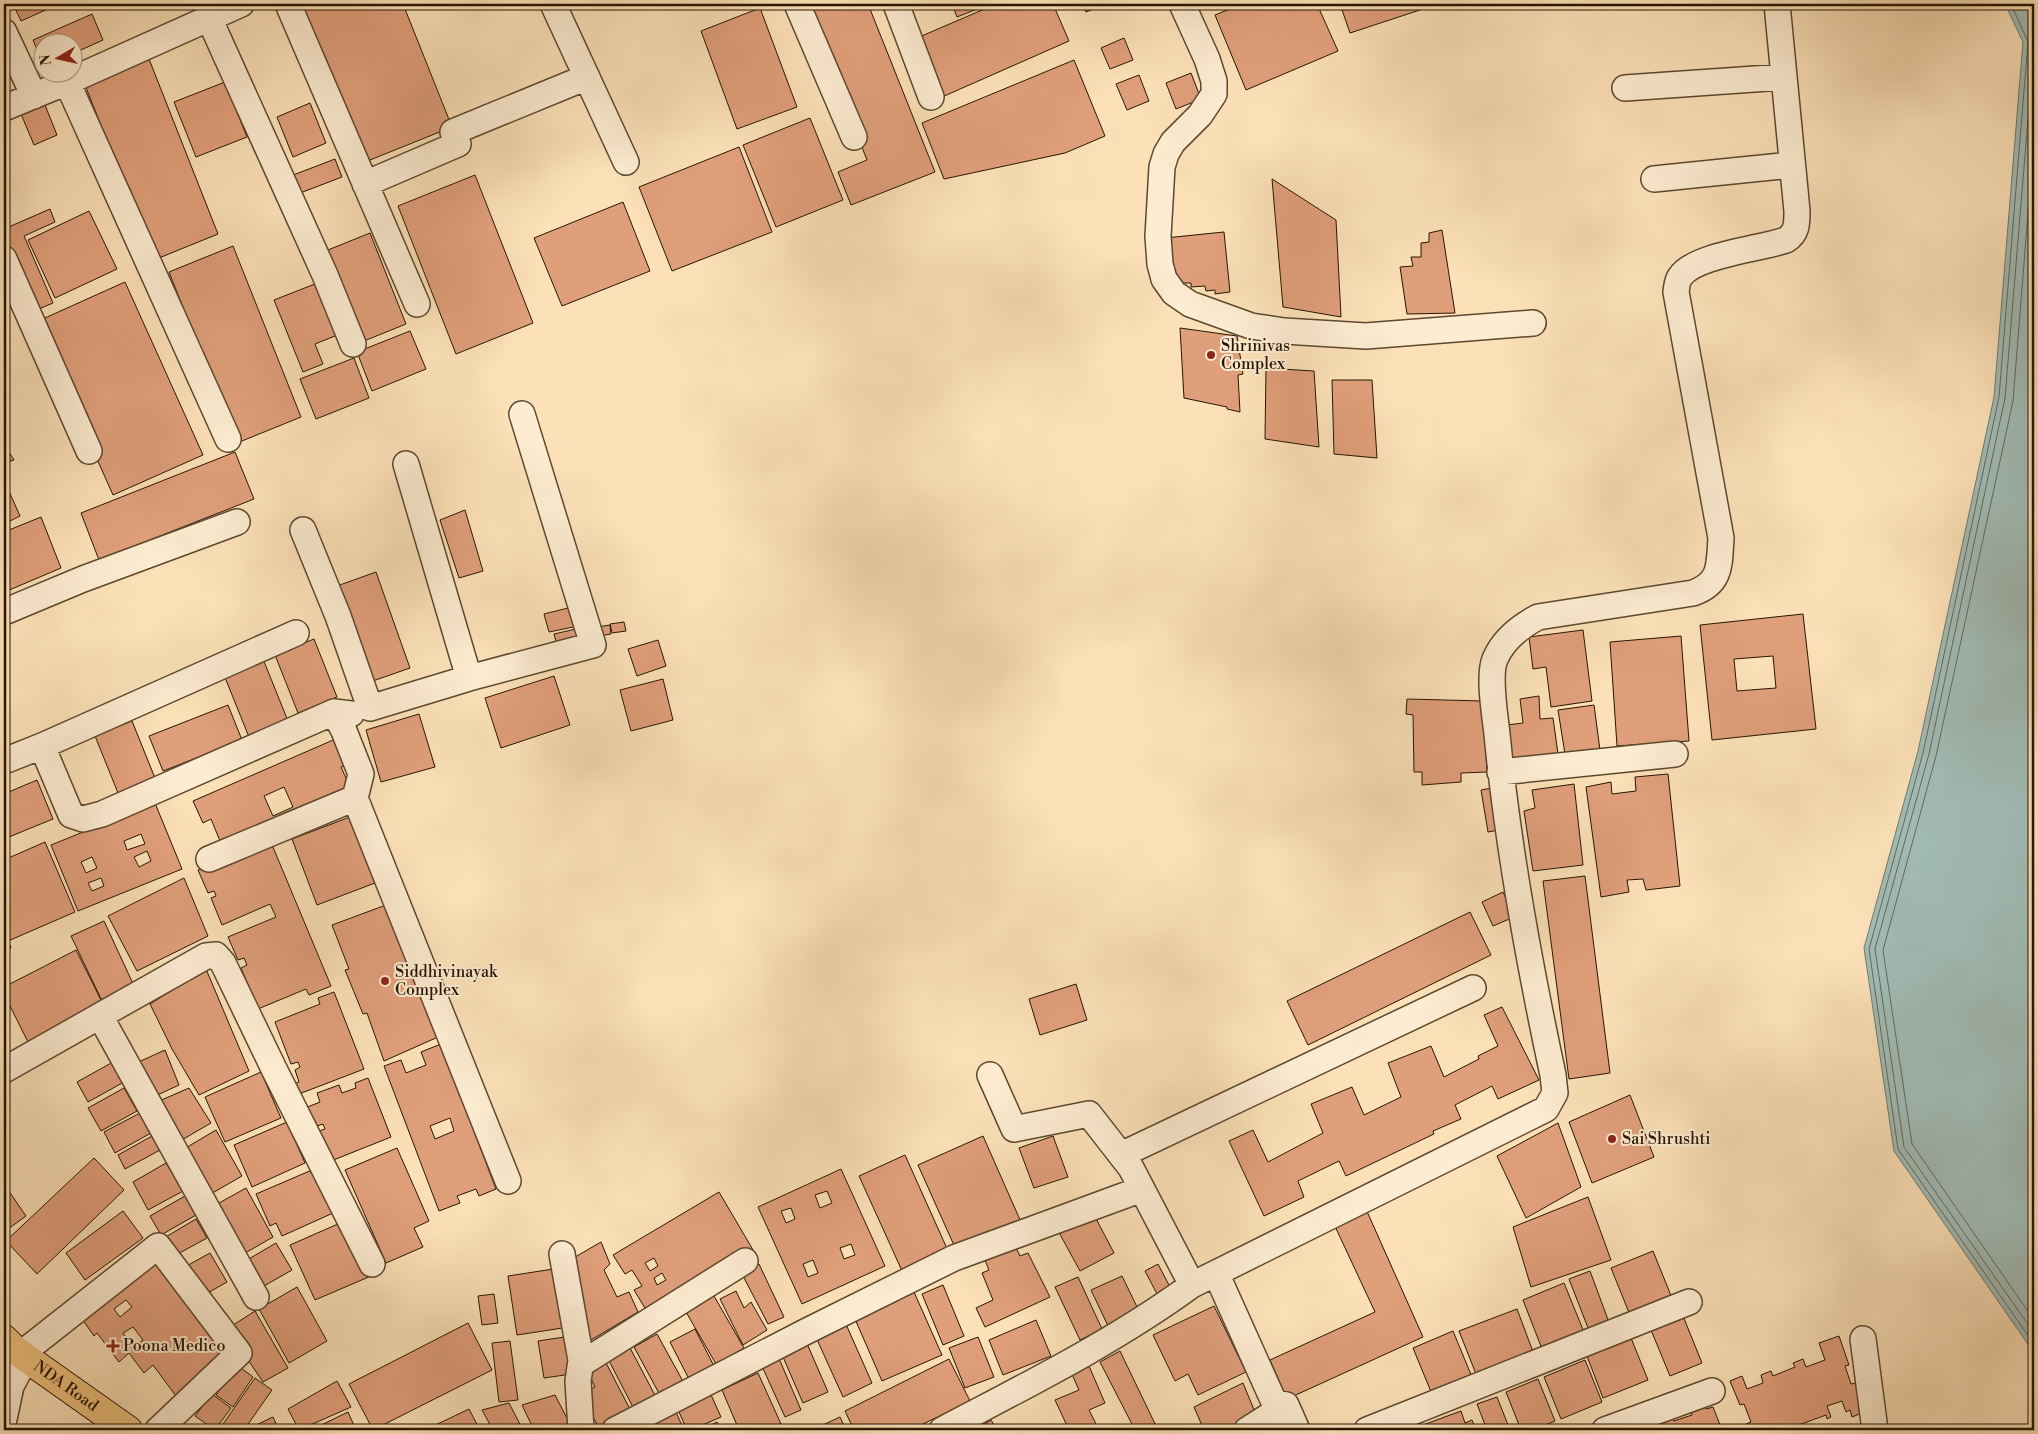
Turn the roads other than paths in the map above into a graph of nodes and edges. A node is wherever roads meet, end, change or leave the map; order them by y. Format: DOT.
graph roads {
  1 [pos="241,4"];
  2 [pos="288,4"];
  3 [pos="553,4"];
  4 [pos="797,4"];
  5 [pos="896,4"];
  6 [pos="1182,4"];
  7 [pos="1777,4"];
  8 [pos="209,18"];
  9 [pos="4,32"];
  10 [pos="82,75"];
  11 [pos="587,77"];
  12 [pos="1784,77"];
  13 [pos="67,82"];
  14 [pos="1625,88"];
  15 [pos="34,96"];
  16 [pos="931,98"];
  17 [pos="4,108"];
  18 [pos="854,137"];
  19 [pos="626,162"];
  20 [pos="1792,165"];
  21 [pos="1654,180"];
  22 [pos="366,184"];
  23 [pos="4,259"];
  24 [pos="417,304"];
  25 [pos="1533,323"];
  26 [pos="353,344"];
  27 [pos="522,414"];
  28 [pos="228,439"];
  29 [pos="89,451"];
  30 [pos="406,464"];
  31 [pos="237,522"];
  32 [pos="303,530"];
  33 [pos="4,612"];
  34 [pos="296,633"];
  35 [pos="469,678"];
  36 [pos="370,708"];
  37 [pos="334,712"];
  38 [pos="42,746"];
  39 [pos="1675,754"];
  40 [pos="4,761"];
  41 [pos="1500,772"];
  42 [pos="355,798"];
  43 [pos="209,859"];
  44 [pos="1474,988"];
  45 [pos="100,1016"];
  46 [pos="4,1070"];
  47 [pos="990,1075"];
  48 [pos="1121,1155"];
  49 [pos="508,1181"];
  50 [pos="1142,1189"];
  51 [pos="562,1254"];
  52 [pos="746,1261"];
  53 [pos="372,1264"];
  54 [pos="1216,1273"];
  55 [pos="1192,1285"];
  56 [pos="256,1297"];
  57 [pos="1689,1302"];
  58 [pos="1863,1340"];
  59 [pos="17,1350"];
  60 [pos="580,1364"];
  61 [pos="1712,1391"];
  62 [pos="1286,1405"];
  63 [pos="4,1419"];
  64 [pos="128,1430"];
  65 [pos="158,1430"];
  66 [pos="581,1430"];
  67 [pos="615,1430"];
  68 [pos="942,1430"];
  69 [pos="1247,1430"];
  70 [pos="1297,1430"];
  71 [pos="1367,1430"];
  72 [pos="1605,1430"];
  73 [pos="1875,1430"];
  1 -- 8 [label="street"];
  2 -- 22 [label="street"];
  3 -- 11 [label="street"];
  4 -- 18 [label="street"];
  5 -- 16 [label="street"];
  6 -- 25 [label="street"];
  7 -- 12 [label="street"];
  8 -- 10 [label="street"];
  8 -- 26 [label="street"];
  9 -- 15 [label="street"];
  11 -- 19 [label="street"];
  11 -- 22 [label="street"];
  12 -- 14 [label="street"];
  12 -- 20 [label="street"];
  13 -- 15 [label="street"];
  13 -- 28 [label="street"];
  15 -- 17 [label="street"];
  20 -- 21 [label="street"];
  20 -- 41 [label="street"];
  22 -- 24 [label="street"];
  23 -- 29 [label="street"];
  27 -- 35 [label="street"];
  30 -- 35 [label="street"];
  31 -- 33 [label="street"];
  32 -- 36 [label="street"];
  34 -- 38 [label="street"];
  35 -- 36 [label="street"];
  36 -- 37 [label="street"];
  37 -- 38 [label="street"];
  37 -- 42 [label="street"];
  38 -- 40 [label="street"];
  39 -- 41 [label="street"];
  41 -- 54 [label="street"];
  42 -- 43 [label="street"];
  42 -- 49 [label="street"];
  44 -- 48 [label="street"];
  45 -- 46 [label="street"];
  45 -- 53 [label="street"];
  45 -- 56 [label="street"];
  47 -- 48 [label="street"];
  48 -- 50 [label="street"];
  50 -- 55 [label="street"];
  50 -- 67 [label="street"];
  51 -- 60 [label="street"];
  52 -- 60 [label="street"];
  54 -- 55 [label="street"];
  54 -- 62 [label="street"];
  55 -- 68 [label="street"];
  57 -- 71 [label="street"];
  58 -- 73 [label="street"];
  59 -- 63 [label="street"];
  59 -- 64 [label="main road, NDA Road"];
  59 -- 65 [label="street"];
  60 -- 66 [label="street"];
  61 -- 72 [label="street"];
  62 -- 69 [label="street"];
  62 -- 70 [label="street"];
}
